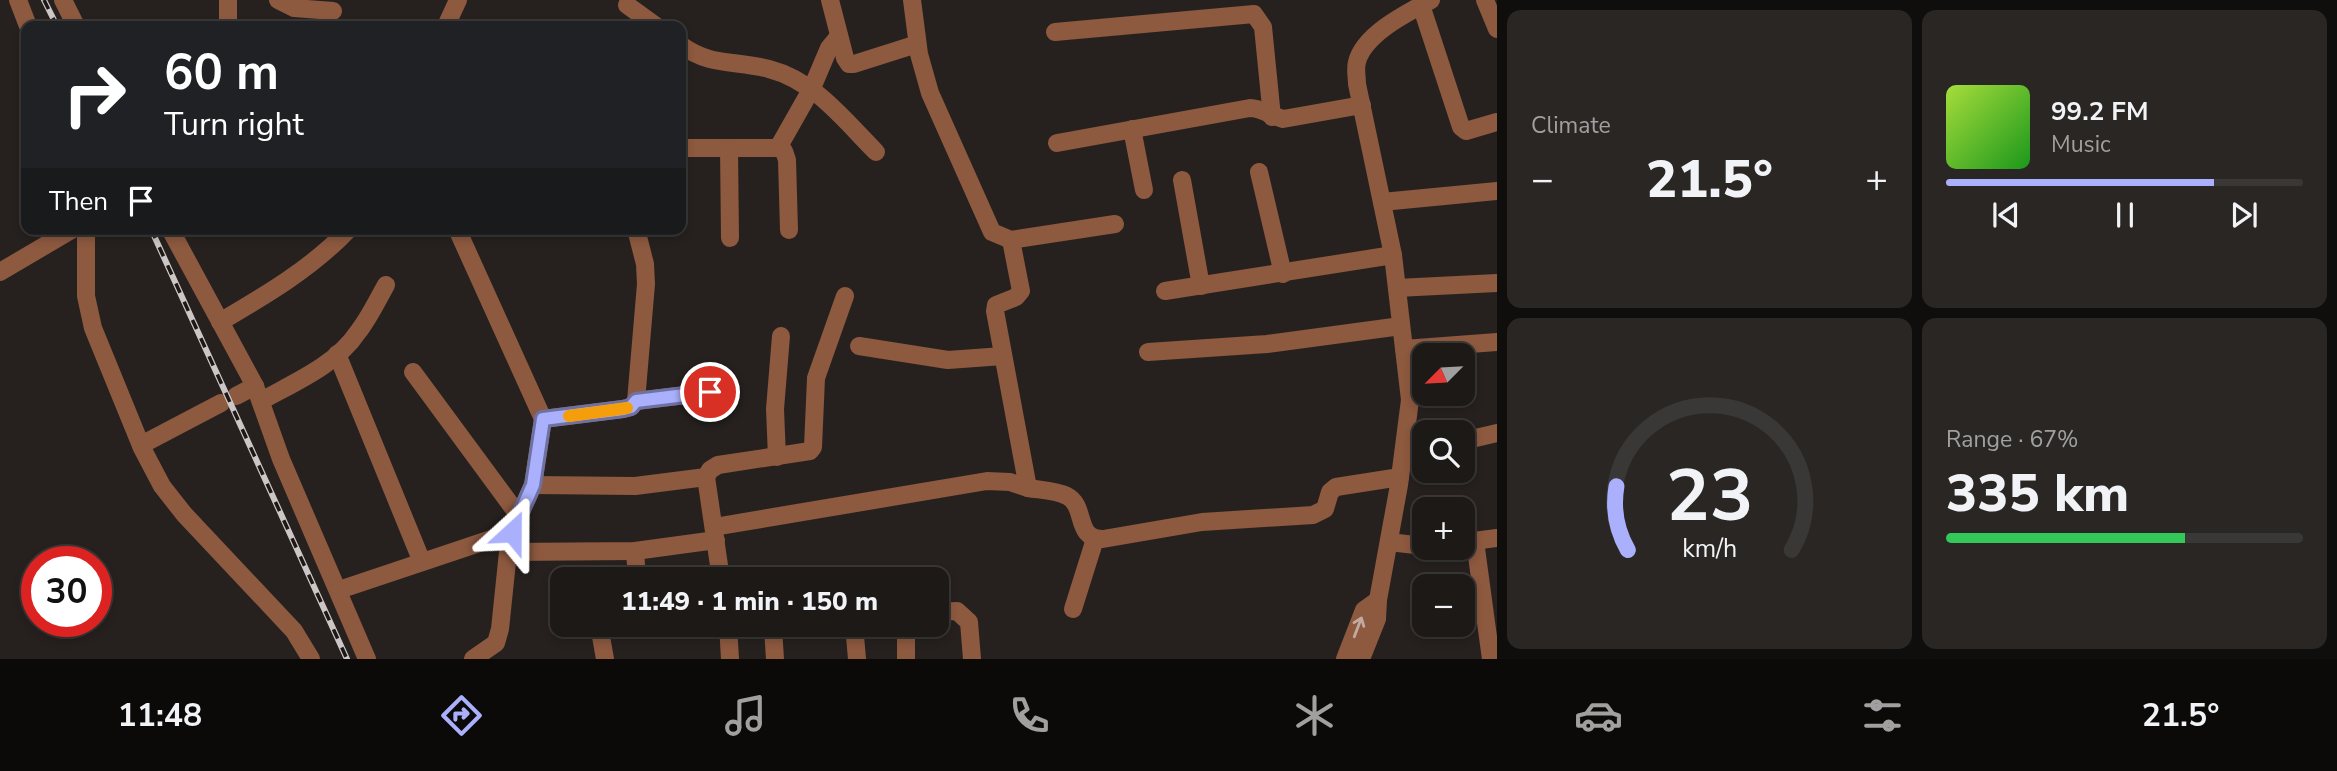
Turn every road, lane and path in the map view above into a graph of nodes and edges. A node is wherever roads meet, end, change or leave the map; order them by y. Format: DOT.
graph roads {
  1 [pos="18,0"];
  2 [pos="63,0"];
  3 [pos="228,0"];
  4 [pos="278,0"];
  5 [pos="458,0"];
  6 [pos="830,0"];
  7 [pos="912,0"];
  8 [pos="1486,0"];
  9 [pos="1426,3"];
  10 [pos="627,5"];
  11 [pos="333,12"];
  12 [pos="26,21"];
  13 [pos="74,21"];
  14 [pos="228,21"];
  15 [pos="448,21"];
  16 [pos="649,21"];
  17 [pos="1497,29"];
  18 [pos="1055,32"];
  19 [pos="839,36"];
  20 [pos="917,44"];
  21 [pos="686,48"];
  22 [pos="812,88"];
  23 [pos="1362,106"];
  24 [pos="1272,117"];
  25 [pos="1497,122"];
  26 [pos="1132,129"];
  27 [pos="1057,143"];
  28 [pos="686,148"];
  29 [pos="729,148"];
  30 [pos="778,148"];
  31 [pos="876,152"];
  32 [pos="1259,172"];
  33 [pos="1182,180"];
  34 [pos="1144,190"];
  35 [pos="1497,191"];
  36 [pos="1382,202"];
  37 [pos="1115,224"];
  38 [pos="789,230"];
  39 [pos="63,235"];
  40 [pos="86,235"];
  41 [pos="173,235"];
  42 [pos="342,235"];
  43 [pos="460,235"];
  44 [pos="638,235"];
  45 [pos="730,238"];
  46 [pos="1011,240"];
  47 [pos="1393,255"];
  48 [pos="0,272"];
  49 [pos="1283,274"];
  50 [pos="1497,283"];
  51 [pos="386,285"];
  52 [pos="1201,286"];
  53 [pos="1397,288"];
  54 [pos="1165,291"];
  55 [pos="845,296"];
  56 [pos="220,322"];
  57 [pos="1401,326"];
  58 [pos="781,336"];
  59 [pos="1497,342"];
  60 [pos="859,346"];
  61 [pos="1404,349"];
  62 [pos="1149,352"];
  63 [pos="337,355"];
  64 [pos="1003,356"];
  65 [pos="414,372"];
  66 [pos="710,392"];
  67 [pos="258,394"];
  68 [pos="636,401"];
  69 [pos="543,419"];
  70 [pos="1497,433"];
  71 [pos="1475,439"];
  72 [pos="141,445"];
  73 [pos="1412,454"];
  74 [pos="777,457"];
  75 [pos="1403,457"];
  76 [pos="706,477"];
  77 [pos="1400,477"];
  78 [pos="533,485"];
  79 [pos="1028,488"];
  80 [pos="516,524"];
  81 [pos="715,533"];
  82 [pos="1497,538"];
  83 [pos="1095,539"];
  84 [pos="1475,541"];
  85 [pos="1389,542"];
  86 [pos="1412,545"];
  87 [pos="635,551"];
  88 [pos="508,552"];
  89 [pos="1472,560"];
  90 [pos="422,562"];
  91 [pos="636,567"];
  92 [pos="719,567"];
  93 [pos="339,590"];
  94 [pos="1378,600"];
  95 [pos="1073,609"];
  96 [pos="949,611"];
  97 [pos="602,637"];
  98 [pos="729,637"];
  99 [pos="774,637"];
  100 [pos="855,637"];
  101 [pos="906,637"];
  102 [pos="311,659"];
  103 [pos="367,659"];
  104 [pos="473,659"];
  105 [pos="605,659"];
  106 [pos="730,659"];
  107 [pos="775,659"];
  108 [pos="857,659"];
  109 [pos="906,659"];
  110 [pos="972,659"];
  111 [pos="1345,659"];
  112 [pos="1361,659"];
  113 [pos="1491,659"];
  1 -- 12 [label="street"];
  2 -- 13 [label="street"];
  3 -- 14 [label="street"];
  4 -- 11 [label="street"];
  5 -- 15 [label="street"];
  6 -- 19 [label="street"];
  7 -- 20 [label="street"];
  8 -- 17 [label="street"];
  9 -- 23 [label="street"];
  9 -- 25 [label="street"];
  10 -- 16 [label="street"];
  18 -- 24 [label="street"];
  19 -- 20 [label="street"];
  19 -- 22 [label="street"];
  20 -- 46 [label="street"];
  21 -- 22 [label="street"];
  22 -- 30 [label="street"];
  22 -- 31 [label="street"];
  23 -- 24 [label="street"];
  23 -- 36 [label="street"];
  24 -- 26 [label="street"];
  26 -- 27 [label="street"];
  26 -- 34 [label="street"];
  28 -- 29 [label="street"];
  29 -- 30 [label="street"];
  29 -- 45 [label="street"];
  30 -- 38 [label="street"];
  32 -- 49 [label="street"];
  33 -- 52 [label="street"];
  35 -- 36 [label="street"];
  36 -- 47 [label="street"];
  37 -- 46 [label="street"];
  39 -- 48 [label="street"];
  40 -- 72 [label="street"];
  41 -- 56 [label="street"];
  42 -- 56 [label="street"];
  43 -- 69 [label="street"];
  44 -- 68 [label="street"];
  46 -- 64 [label="street"];
  47 -- 49 [label="street"];
  47 -- 53 [label="street"];
  49 -- 52 [label="street"];
  50 -- 53 [label="street"];
  51 -- 63 [label="street"];
  52 -- 54 [label="street"];
  53 -- 57 [label="street"];
  55 -- 74 [label="street"];
  56 -- 67 [label="street"];
  57 -- 61 [label="street"];
  57 -- 62 [label="street"];
  58 -- 74 [label="street"];
  59 -- 61 [label="street"];
  60 -- 64 [label="street"];
  61 -- 75 [label="street"];
  63 -- 67 [label="street"];
  63 -- 90 [label="street"];
  64 -- 79 [label="street"];
  65 -- 80 [label="street"];
  66 -- 68 [label="street"];
  67 -- 72 [label="street"];
  67 -- 93 [label="street"];
  68 -- 69 [label="street"];
  69 -- 78 [label="street"];
  70 -- 71 [label="street"];
  72 -- 102 [label="street"];
  73 -- 75 [label="street"];
  74 -- 76 [label="street"];
  75 -- 77 [label="street"];
  76 -- 78 [label="street"];
  76 -- 81 [label="street"];
  77 -- 83 [label="street"];
  77 -- 85 [label="street"];
  78 -- 80 [label="street"];
  79 -- 81 [label="street"];
  79 -- 83 [label="street"];
  80 -- 88 [label="street"];
  80 -- 90 [label="street"];
  81 -- 87 [label="street"];
  81 -- 92 [label="street"];
  82 -- 84 [label="street"];
  83 -- 95 [label="street"];
  85 -- 86 [label="street"];
  85 -- 94 [label="street"];
  87 -- 88 [label="street"];
  87 -- 91 [label="street"];
  88 -- 104 [label="street"];
  89 -- 113 [label="street"];
  90 -- 93 [label="street"];
  93 -- 103 [label="street"];
  111 -- 94 [label="street, one-way"];
  94 -- 112 [label="street"];
  96 -- 110 [label="street"];
  97 -- 105 [label="street"];
  98 -- 106 [label="street"];
  99 -- 107 [label="street"];
  100 -- 108 [label="street"];
  101 -- 109 [label="street"];
}
